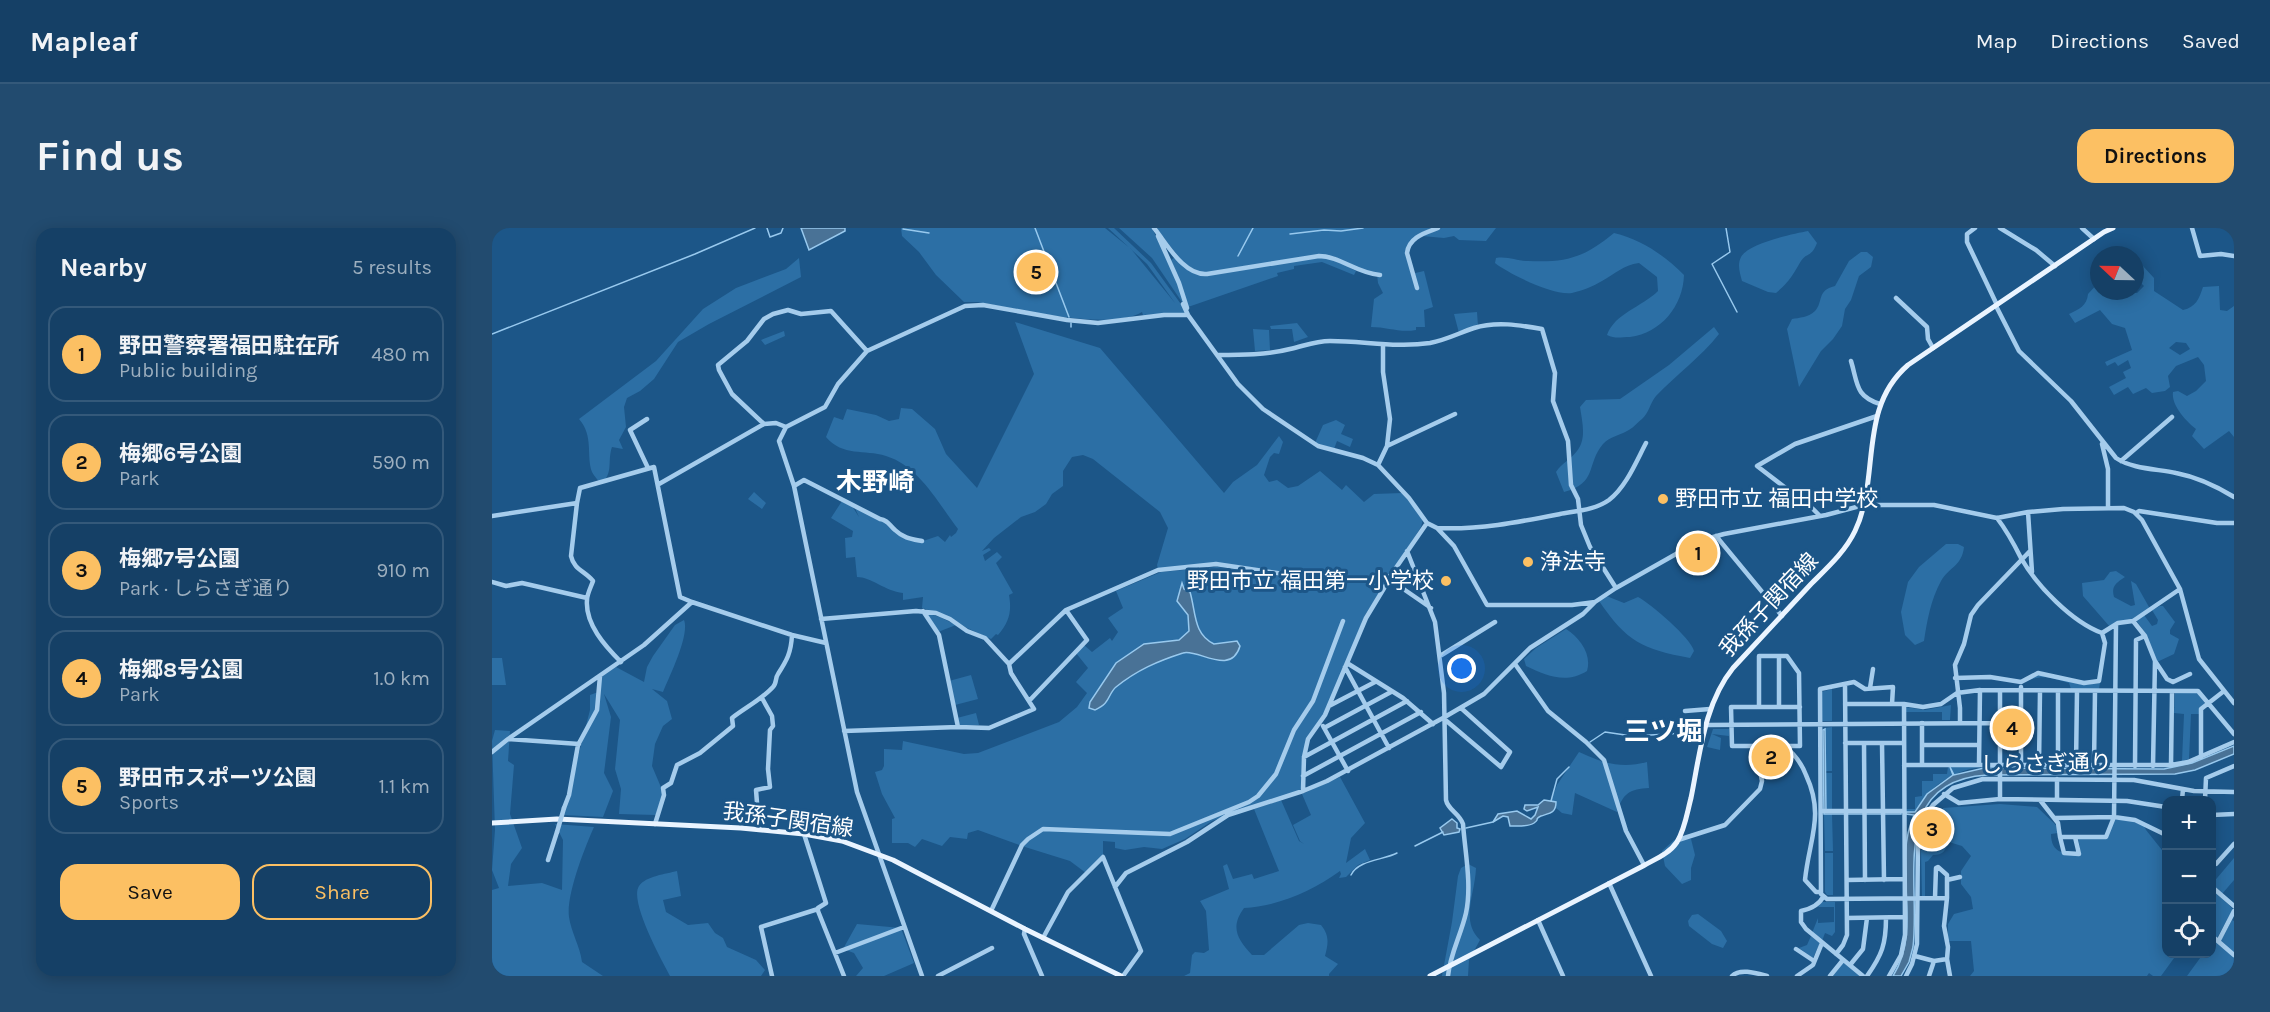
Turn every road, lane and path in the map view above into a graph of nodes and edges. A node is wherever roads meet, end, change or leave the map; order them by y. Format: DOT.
graph roads {
  1 [pos="1154,228"];
  2 [pos="1438,228"];
  3 [pos="1975,228"];
  4 [pos="2000,228"];
  5 [pos="2082,228"];
  6 [pos="2113,228"];
  7 [pos="2192,228"];
  8 [pos="2094,239"];
  9 [pos="1177,256"];
  10 [pos="2234,256"];
  11 [pos="1170,261"];
  12 [pos="2055,266"];
  13 [pos="1380,275"];
  14 [pos="1417,288"];
  15 [pos="1896,298"];
  16 [pos="1183,304"];
  17 [pos="1997,305"];
  18 [pos="1188,313"];
  19 [pos="1383,345"];
  20 [pos="1933,348"];
  21 [pos="867,351"];
  22 [pos="1217,355"];
  23 [pos="1851,361"];
  24 [pos="1880,404"];
  25 [pos="1455,414"];
  26 [pos="1877,416"];
  27 [pos="2172,417"];
  28 [pos="647,419"];
  29 [pos="764,424"];
  30 [pos="786,427"];
  31 [pos="2102,441"];
  32 [pos="1646,443"];
  33 [pos="1387,446"];
  34 [pos="2121,461"];
  35 [pos="1378,465"];
  36 [pos="648,468"];
  37 [pos="659,484"];
  38 [pos="794,486"];
  39 [pos="2234,497"];
  40 [pos="577,503"];
  41 [pos="1864,505"];
  42 [pos="2108,508"];
  43 [pos="1579,511"];
  44 [pos="2028,512"];
  45 [pos="2136,513"];
  46 [pos="492,516"];
  47 [pos="1820,516"];
  48 [pos="1997,518"];
  49 [pos="2234,523"];
  50 [pos="1425,525"];
  51 [pos="1437,528"];
  52 [pos="1716,536"];
  53 [pos="922,541"];
  54 [pos="1407,551"];
  55 [pos="2030,551"];
  56 [pos="2022,559"];
  57 [pos="2032,572"];
  58 [pos="1388,579"];
  59 [pos="492,582"];
  60 [pos="1616,588"];
  61 [pos="2180,589"];
  62 [pos="587,598"];
  63 [pos="692,602"];
  64 [pos="1595,602"];
  65 [pos="1431,608"];
  66 [pos="1066,610"];
  67 [pos="923,611"];
  68 [pos="1782,616"];
  69 [pos="821,619"];
  70 [pos="1343,621"];
  71 [pos="2133,621"];
  72 [pos="1495,622"];
  73 [pos="2116,625"];
  74 [pos="2102,633"];
  75 [pos="792,635"];
  76 [pos="2145,636"];
  77 [pos="826,643"];
  78 [pos="1440,656"];
  79 [pos="1779,656"];
  80 [pos="2155,661"];
  81 [pos="621,662"];
  82 [pos="1515,663"];
  83 [pos="1009,664"];
  84 [pos="1346,665"];
  85 [pos="1873,669"];
  86 [pos="2190,674"];
  87 [pos="600,676"];
  88 [pos="1955,678"];
  89 [pos="1376,682"];
  90 [pos="2021,682"];
  91 [pos="1845,684"];
  92 [pos="1870,688"];
  93 [pos="1980,690"];
  94 [pos="2021,690"];
  95 [pos="1359,691"];
  96 [pos="2001,691"];
  97 [pos="2040,691"];
  98 [pos="2058,691"];
  99 [pos="2077,691"];
  100 [pos="2095,691"];
  101 [pos="2115,691"];
  102 [pos="2135,691"];
  103 [pos="2154,691"];
  104 [pos="2224,691"];
  105 [pos="1391,692"];
  106 [pos="2172,692"];
  107 [pos="1957,693"];
  108 [pos="762,698"];
  109 [pos="1029,701"];
  110 [pos="1407,701"];
  111 [pos="2234,703"];
  112 [pos="1845,704"];
  113 [pos="1892,704"];
  114 [pos="1904,704"];
  115 [pos="2208,704"];
  116 [pos="1366,705"];
  117 [pos="1329,706"];
  118 [pos="1800,706"];
  119 [pos="1759,707"];
  120 [pos="1779,707"];
  121 [pos="1461,708"];
  122 [pos="1710,709"];
  123 [pos="1685,711"];
  124 [pos="1421,712"];
  125 [pos="1443,718"];
  126 [pos="1374,720"];
  127 [pos="1321,722"];
  128 [pos="1922,723"];
  129 [pos="1960,723"];
  130 [pos="1980,723"];
  131 [pos="2000,723"];
  132 [pos="1433,724"];
  133 [pos="1800,724"];
  134 [pos="1820,724"];
  135 [pos="1845,724"];
  136 [pos="1903,724"];
  137 [pos="1707,725"];
  138 [pos="1731,725"];
  139 [pos="958,727"];
  140 [pos="1324,728"];
  141 [pos="844,731"];
  142 [pos="1382,734"];
  143 [pos="2234,734"];
  144 [pos="508,739"];
  145 [pos="1332,742"];
  146 [pos="2234,742"];
  147 [pos="1845,743"];
  148 [pos="1864,743"];
  149 [pos="1882,743"];
  150 [pos="1904,743"];
  151 [pos="579,744"];
  152 [pos="1922,745"];
  153 [pos="1979,745"];
  154 [pos="1755,746"];
  155 [pos="1784,746"];
  156 [pos="1389,748"];
  157 [pos="492,752"];
  158 [pos="1339,756"];
  159 [pos="1304,757"];
  160 [pos="2201,757"];
  161 [pos="1904,765"];
  162 [pos="1922,765"];
  163 [pos="1979,765"];
  164 [pos="2171,765"];
  165 [pos="2021,766"];
  166 [pos="2039,766"];
  167 [pos="2058,766"];
  168 [pos="2076,766"];
  169 [pos="2094,766"];
  170 [pos="2135,766"];
  171 [pos="2153,766"];
  172 [pos="2234,766"];
  173 [pos="2000,767"];
  174 [pos="2115,767"];
  175 [pos="1348,771"];
  176 [pos="1303,776"];
  177 [pos="2000,777"];
  178 [pos="2115,778"];
  179 [pos="2057,779"];
  180 [pos="1810,784"];
  181 [pos="1820,784"];
  182 [pos="2183,789"];
  183 [pos="1303,791"];
  184 [pos="2205,792"];
  185 [pos="2234,792"];
  186 [pos="1944,794"];
  187 [pos="2182,796"];
  188 [pos="2205,796"];
  189 [pos="2000,800"];
  190 [pos="2040,800"];
  191 [pos="2057,800"];
  192 [pos="2114,801"];
  193 [pos="2162,806"];
  194 [pos="1883,810"];
  195 [pos="1821,811"];
  196 [pos="1846,811"];
  197 [pos="1865,811"];
  198 [pos="1904,811"];
  199 [pos="2234,814"];
  200 [pos="2216,815"];
  201 [pos="2114,817"];
  202 [pos="2055,818"];
  203 [pos="492,823"];
  204 [pos="655,824"];
  205 [pos="1949,825"];
  206 [pos="759,829"];
  207 [pos="2162,833"];
  208 [pos="804,834"];
  209 [pos="2060,837"];
  210 [pos="2075,837"];
  211 [pos="1678,840"];
  212 [pos="2234,843"];
  213 [pos="1918,847"];
  214 [pos="1811,851"];
  215 [pos="1821,852"];
  216 [pos="878,853"];
  217 [pos="548,860"];
  218 [pos="2216,864"];
  219 [pos="1644,865"];
  220 [pos="1960,877"];
  221 [pos="1865,879"];
  222 [pos="1884,879"];
  223 [pos="1904,879"];
  224 [pos="1847,880"];
  225 [pos="1947,880"];
  226 [pos="1609,883"];
  227 [pos="1115,887"];
  228 [pos="2216,891"];
  229 [pos="1822,894"];
  230 [pos="1847,898"];
  231 [pos="1905,898"];
  232 [pos="1916,898"];
  233 [pos="1935,898"];
  234 [pos="1947,898"];
  235 [pos="2234,906"];
  236 [pos="818,909"];
  237 [pos="991,911"];
  238 [pos="2234,911"];
  239 [pos="1905,917"];
  240 [pos="1847,918"];
  241 [pos="1867,918"];
  242 [pos="1886,918"];
  243 [pos="1538,920"];
  244 [pos="904,927"];
  245 [pos="1025,929"];
  246 [pos="1043,938"];
  247 [pos="2216,938"];
  248 [pos="2219,940"];
  249 [pos="1822,943"];
  250 [pos="992,948"];
  251 [pos="1796,949"];
  252 [pos="835,953"];
  253 [pos="1836,954"];
  254 [pos="2234,955"];
  255 [pos="1915,956"];
  256 [pos="1947,959"];
  257 [pos="1843,960"];
  258 [pos="1814,961"];
  259 [pos="1934,961"];
  260 [pos="1850,965"];
  261 [pos="1448,966"];
  262 [pos="772,976"];
  263 [pos="844,976"];
  264 [pos="922,976"];
  265 [pos="938,976"];
  266 [pos="1042,976"];
  267 [pos="1122,976"];
  268 [pos="1430,976"];
  269 [pos="1448,976"];
  270 [pos="1563,976"];
  271 [pos="1651,976"];
  272 [pos="1732,976"];
  273 [pos="1767,976"];
  274 [pos="1797,976"];
  275 [pos="1830,976"];
  276 [pos="1865,976"];
  277 [pos="1889,976"];
  278 [pos="1906,976"];
  279 [pos="1929,976"];
  280 [pos="1950,976"];
  1 -- 9 [label="street"];
  1 -- 11 [label="street"];
  2 -- 14 [label="street"];
  3 -- 17 [label="street"];
  4 -- 12 [label="street"];
  5 -- 8 [label="street"];
  6 -- 8 [label="main road, 我孫子関宿線"];
  7 -- 10 [label="street"];
  8 -- 12 [label="main road, 我孫子関宿線"];
  9 -- 11 [label="street"];
  9 -- 13 [label="street"];
  11 -- 18 [label="street"];
  12 -- 17 [label="main road, 我孫子関宿線"];
  15 -- 20 [label="street"];
  16 -- 18 [label="street"];
  17 -- 20 [label="main road, 我孫子関宿線"];
  17 -- 31 [label="street"];
  18 -- 21 [label="street"];
  18 -- 22 [label="street"];
  19 -- 22 [label="street"];
  19 -- 33 [label="street"];
  19 -- 43 [label="street"];
  20 -- 24 [label="main road, 我孫子関宿線"];
  21 -- 29 [label="street"];
  21 -- 30 [label="street"];
  22 -- 35 [label="street"];
  23 -- 24 [label="street"];
  24 -- 26 [label="main road, 我孫子関宿線"];
  25 -- 33 [label="street"];
  26 -- 41 [label="main road, 我孫子関宿線"];
  26 -- 47 [label="street"];
  27 -- 34 [label="street"];
  28 -- 36 [label="street"];
  29 -- 30 [label="street"];
  29 -- 37 [label="street"];
  30 -- 38 [label="street"];
  31 -- 34 [label="street"];
  31 -- 42 [label="street"];
  32 -- 43 [label="street"];
  33 -- 35 [label="street"];
  34 -- 39 [label="street"];
  35 -- 50 [label="street"];
  36 -- 37 [label="street"];
  36 -- 40 [label="street"];
  37 -- 63 [label="street"];
  38 -- 53 [label="street"];
  38 -- 69 [label="street"];
  40 -- 46 [label="street"];
  40 -- 62 [label="street"];
  41 -- 47 [label="street"];
  41 -- 48 [label="street"];
  41 -- 68 [label="main road, 我孫子関宿線"];
  42 -- 44 [label="street"];
  42 -- 45 [label="street"];
  43 -- 51 [label="street"];
  43 -- 60 [label="street"];
  44 -- 48 [label="street"];
  44 -- 55 [label="street"];
  45 -- 49 [label="street"];
  45 -- 61 [label="street"];
  47 -- 52 [label="street"];
  48 -- 56 [label="street"];
  50 -- 51 [label="street"];
  50 -- 54 [label="street"];
  51 -- 64 [label="street"];
  52 -- 60 [label="street"];
  52 -- 68 [label="street"];
  54 -- 58 [label="street"];
  54 -- 65 [label="street"];
  55 -- 56 [label="street"];
  55 -- 57 [label="street"];
  56 -- 57 [label="street"];
  56 -- 88 [label="street"];
  57 -- 74 [label="street"];
  58 -- 65 [label="street"];
  58 -- 66 [label="street"];
  58 -- 84 [label="street"];
  59 -- 62 [label="street"];
  60 -- 64 [label="street"];
  61 -- 71 [label="street"];
  61 -- 104 [label="street"];
  62 -- 81 [label="street"];
  63 -- 75 [label="street"];
  63 -- 81 [label="street"];
  64 -- 82 [label="street"];
  65 -- 78 [label="street"];
  66 -- 83 [label="street"];
  66 -- 109 [label="street"];
  67 -- 69 [label="street"];
  67 -- 83 [label="street"];
  67 -- 139 [label="street"];
  68 -- 122 [label="main road, 我孫子関宿線"];
  69 -- 77 [label="street"];
  70 -- 237 [label="street"];
  71 -- 73 [label="street"];
  71 -- 76 [label="street"];
  72 -- 78 [label="street"];
  73 -- 74 [label="street"];
  73 -- 101 [label="street"];
  74 -- 90 [label="street"];
  75 -- 77 [label="street"];
  75 -- 108 [label="street"];
  76 -- 80 [label="street"];
  76 -- 102 [label="street"];
  77 -- 141 [label="street"];
  78 -- 125 [label="street"];
  79 -- 118 [label="street"];
  79 -- 119 [label="street"];
  79 -- 120 [label="street"];
  80 -- 86 [label="street"];
  80 -- 103 [label="street"];
  81 -- 87 [label="street"];
  82 -- 121 [label="street"];
  82 -- 219 [label="street"];
  83 -- 109 [label="street"];
  84 -- 89 [label="street"];
  84 -- 95 [label="street"];
  84 -- 117 [label="street"];
  85 -- 92 [label="street"];
  87 -- 144 [label="street"];
  87 -- 151 [label="street"];
  88 -- 90 [label="street"];
  88 -- 107 [label="street"];
  89 -- 95 [label="street"];
  89 -- 105 [label="street"];
  90 -- 94 [label="street"];
  91 -- 92 [label="street"];
  91 -- 112 [label="street"];
  91 -- 134 [label="street"];
  92 -- 113 [label="street"];
  93 -- 96 [label="street"];
  93 -- 107 [label="street"];
  93 -- 130 [label="street"];
  94 -- 96 [label="street"];
  94 -- 97 [label="street"];
  94 -- 165 [label="street"];
  95 -- 116 [label="street"];
  95 -- 117 [label="street"];
  96 -- 131 [label="street"];
  97 -- 98 [label="street"];
  97 -- 166 [label="street"];
  98 -- 99 [label="street"];
  98 -- 167 [label="street"];
  99 -- 100 [label="street"];
  99 -- 168 [label="street"];
  100 -- 101 [label="street"];
  100 -- 169 [label="street"];
  101 -- 102 [label="street"];
  101 -- 174 [label="street"];
  102 -- 103 [label="street"];
  102 -- 170 [label="street"];
  103 -- 106 [label="street"];
  103 -- 171 [label="street"];
  104 -- 111 [label="street"];
  104 -- 115 [label="street"];
  105 -- 110 [label="street"];
  105 -- 116 [label="street"];
  106 -- 115 [label="street"];
  106 -- 164 [label="street"];
  107 -- 114 [label="street"];
  107 -- 129 [label="street"];
  108 -- 204 [label="street"];
  108 -- 206 [label="street"];
  109 -- 139 [label="street"];
  110 -- 124 [label="street"];
  110 -- 126 [label="street"];
  112 -- 113 [label="street"];
  112 -- 135 [label="street"];
  113 -- 114 [label="street"];
  114 -- 136 [label="street"];
  115 -- 143 [label="street"];
  115 -- 160 [label="street"];
  116 -- 126 [label="street"];
  116 -- 140 [label="street"];
  117 -- 127 [label="street"];
  118 -- 120 [label="street"];
  118 -- 133 [label="street"];
  119 -- 120 [label="street"];
  119 -- 138 [label="street"];
  121 -- 125 [label="street"];
  121 -- 125 [label="street"];
  122 -- 123 [label="street"];
  122 -- 137 [label="main road, 我孫子関宿線"];
  124 -- 132 [label="street"];
  124 -- 142 [label="street"];
  125 -- 132 [label="street"];
  125 -- 261 [label="street"];
  126 -- 142 [label="street"];
  126 -- 145 [label="street"];
  127 -- 140 [label="street"];
  127 -- 159 [label="street"];
  128 -- 129 [label="street"];
  128 -- 136 [label="street"];
  128 -- 152 [label="street"];
  129 -- 130 [label="street"];
  130 -- 131 [label="street"];
  130 -- 153 [label="street"];
  131 -- 173 [label="street"];
  132 -- 156 [label="street"];
  133 -- 134 [label="street"];
  133 -- 138 [label="street"];
  133 -- 155 [label="street"];
  134 -- 135 [label="street"];
  134 -- 181 [label="street"];
  135 -- 136 [label="street"];
  135 -- 147 [label="street"];
  136 -- 150 [label="street"];
  137 -- 138 [label="street"];
  137 -- 211 [label="main road, 我孫子関宿線"];
  138 -- 154 [label="street"];
  139 -- 141 [label="street"];
  140 -- 145 [label="street"];
  141 -- 216 [label="street"];
  142 -- 156 [label="street"];
  142 -- 158 [label="street"];
  144 -- 151 [label="street"];
  144 -- 157 [label="street"];
  145 -- 158 [label="street"];
  145 -- 159 [label="street"];
  146 -- 160 [label="street"];
  147 -- 148 [label="street"];
  147 -- 196 [label="street"];
  148 -- 149 [label="street"];
  148 -- 197 [label="street"];
  149 -- 150 [label="street"];
  149 -- 194 [label="street"];
  150 -- 161 [label="street"];
  151 -- 217 [label="street, bridge"];
  152 -- 153 [label="street"];
  152 -- 162 [label="street"];
  153 -- 163 [label="street"];
  154 -- 155 [label="street"];
  154 -- 211 [label="street"];
  155 -- 180 [label="street"];
  156 -- 175 [label="street"];
  158 -- 175 [label="street"];
  158 -- 176 [label="street"];
  159 -- 176 [label="street"];
  160 -- 164 [label="street"];
  161 -- 162 [label="street"];
  161 -- 198 [label="street"];
  162 -- 163 [label="street"];
  163 -- 173 [label="street"];
  164 -- 171 [label="street"];
  165 -- 166 [label="street"];
  165 -- 173 [label="street"];
  166 -- 167 [label="street"];
  167 -- 168 [label="street"];
  168 -- 169 [label="street"];
  169 -- 174 [label="street"];
  170 -- 171 [label="street"];
  170 -- 174 [label="street"];
  172 -- 184 [label="street"];
  173 -- 177 [label="street"];
  174 -- 178 [label="street"];
  175 -- 183 [label="street"];
  176 -- 183 [label="street"];
  177 -- 179 [label="street, しらさぎ通り"];
  177 -- 186 [label="street, しらさぎ通り"];
  177 -- 189 [label="street"];
  178 -- 179 [label="street, しらさぎ通り"];
  178 -- 182 [label="street, しらさぎ通り"];
  178 -- 192 [label="street"];
  179 -- 191 [label="street"];
  180 -- 181 [label="street"];
  180 -- 214 [label="street"];
  181 -- 195 [label="street"];
  182 -- 184 [label="street, しらさぎ通り"];
  182 -- 187 [label="street"];
  183 -- 227 [label="street"];
  184 -- 185 [label="street, しらさぎ通り"];
  184 -- 188 [label="street"];
  186 -- 189 [label="street"];
  186 -- 213 [label="street, しらさぎ通り"];
  189 -- 190 [label="street"];
  190 -- 191 [label="street"];
  190 -- 202 [label="street"];
  191 -- 192 [label="street"];
  192 -- 193 [label="street"];
  192 -- 201 [label="street"];
  194 -- 197 [label="street"];
  194 -- 198 [label="street"];
  194 -- 222 [label="street"];
  195 -- 196 [label="street"];
  195 -- 215 [label="street"];
  196 -- 197 [label="street"];
  196 -- 224 [label="street"];
  197 -- 221 [label="street"];
  198 -- 223 [label="street"];
  199 -- 200 [label="street"];
  201 -- 202 [label="street"];
  201 -- 207 [label="street"];
  201 -- 210 [label="street"];
  202 -- 209 [label="street"];
  203 -- 204 [label="main road, 我孫子関宿線"];
  204 -- 206 [label="main road, 我孫子関宿線"];
  205 -- 213 [label="street"];
  206 -- 208 [label="main road, 我孫子関宿線"];
  208 -- 216 [label="main road, 我孫子関宿線"];
  208 -- 236 [label="street"];
  209 -- 210 [label="street"];
  209 -- 210 [label="street"];
  211 -- 219 [label="main road"];
  212 -- 218 [label="street"];
  213 -- 232 [label="street, しらさぎ通り"];
  214 -- 215 [label="street"];
  214 -- 229 [label="street"];
  215 -- 229 [label="street"];
  216 -- 237 [label="main road, 我孫子関宿線"];
  216 -- 244 [label="street"];
  219 -- 226 [label="main road"];
  220 -- 225 [label="street"];
  221 -- 222 [label="street"];
  221 -- 224 [label="street"];
  222 -- 223 [label="street"];
  223 -- 231 [label="street"];
  224 -- 230 [label="street"];
  225 -- 233 [label="street"];
  225 -- 234 [label="street"];
  226 -- 243 [label="main road"];
  226 -- 271 [label="street"];
  227 -- 246 [label="street"];
  227 -- 267 [label="street"];
  228 -- 235 [label="street"];
  229 -- 230 [label="street"];
  229 -- 249 [label="street"];
  230 -- 231 [label="street"];
  230 -- 240 [label="street"];
  231 -- 232 [label="street"];
  231 -- 239 [label="street"];
  232 -- 233 [label="street"];
  232 -- 255 [label="street, しらさぎ通り"];
  233 -- 234 [label="street"];
  234 -- 256 [label="street"];
  236 -- 252 [label="street"];
  236 -- 262 [label="street"];
  237 -- 245 [label="main road, 我孫子関宿線"];
  238 -- 248 [label="street"];
  239 -- 242 [label="street"];
  239 -- 277 [label="street"];
  240 -- 241 [label="street"];
  240 -- 253 [label="street"];
  241 -- 242 [label="street"];
  241 -- 260 [label="street"];
  242 -- 276 [label="street"];
  243 -- 261 [label="main road"];
  243 -- 270 [label="street"];
  244 -- 252 [label="street"];
  244 -- 264 [label="street"];
  245 -- 246 [label="main road, 我孫子関宿線"];
  245 -- 266 [label="street"];
  246 -- 267 [label="main road, 我孫子関宿線"];
  247 -- 248 [label="street"];
  248 -- 254 [label="street"];
  249 -- 253 [label="street"];
  249 -- 258 [label="street"];
  250 -- 265 [label="street"];
  251 -- 258 [label="street"];
  252 -- 263 [label="street"];
  253 -- 257 [label="street"];
  255 -- 259 [label="street"];
  255 -- 278 [label="street, しらさぎ通り"];
  256 -- 259 [label="street"];
  256 -- 280 [label="street"];
  257 -- 260 [label="street"];
  257 -- 275 [label="street"];
  258 -- 274 [label="street"];
  259 -- 279 [label="street"];
  260 -- 276 [label="street"];
  261 -- 268 [label="main road"];
  261 -- 269 [label="street"];
  272 -- 273 [label="street"];
}
